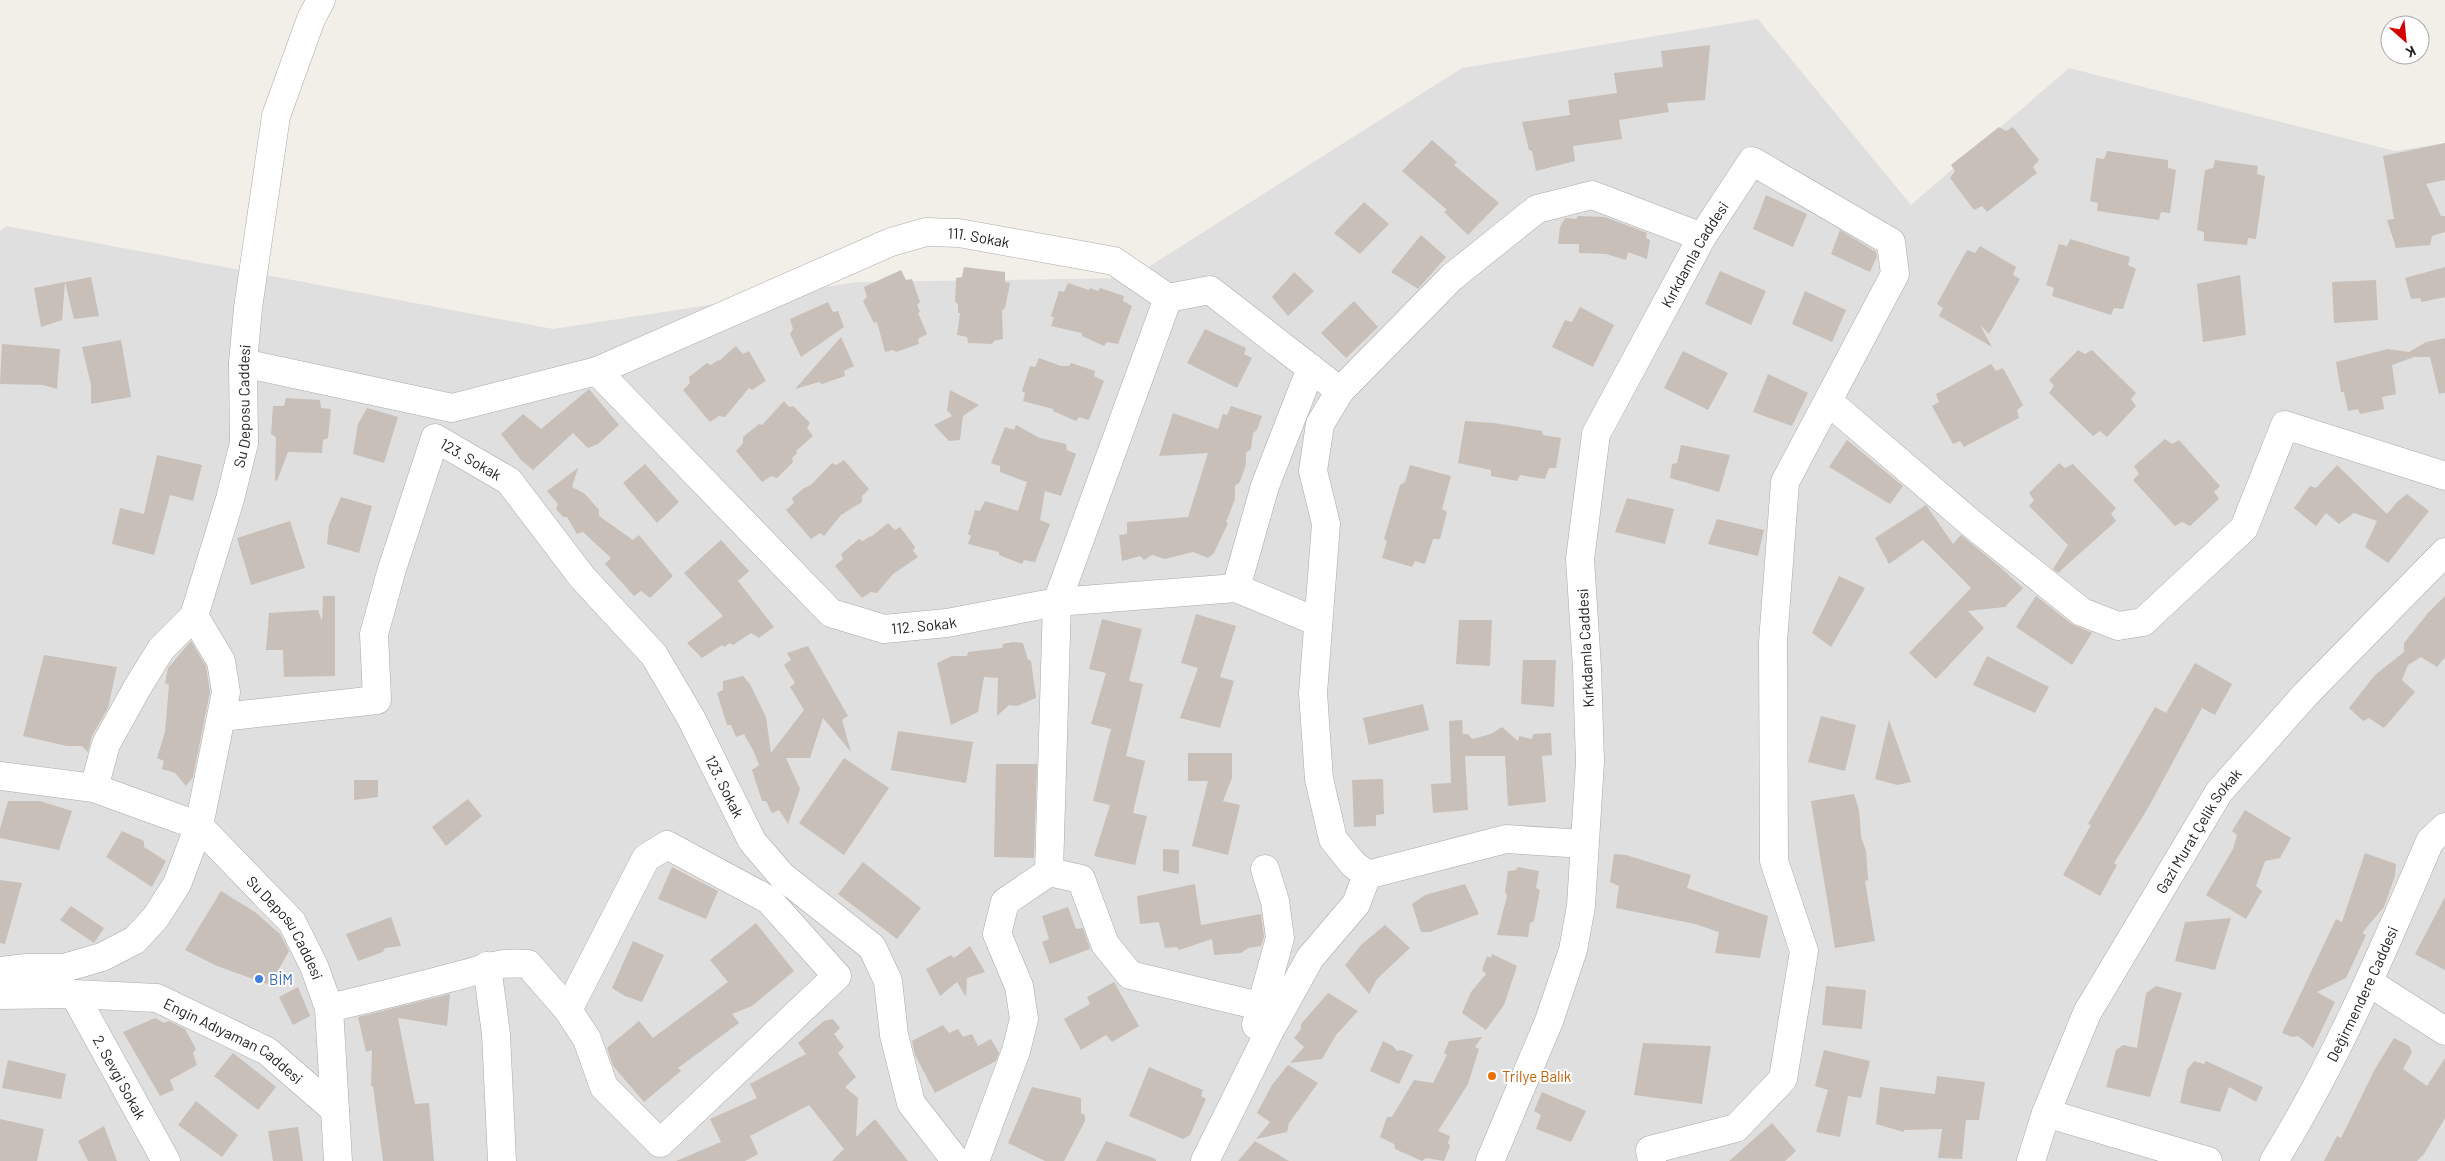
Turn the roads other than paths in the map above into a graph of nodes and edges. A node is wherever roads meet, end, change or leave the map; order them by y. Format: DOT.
graph roads {
  1 [pos="313,6"];
  2 [pos="1702,237"];
  3 [pos="1168,298"];
  4 [pos="244,364"];
  5 [pos="1311,368"];
  6 [pos="597,371"];
  7 [pos="1340,391"];
  8 [pos="1829,402"];
  9 [pos="452,408"];
  10 [pos="435,438"];
  11 [pos="2445,476"];
  12 [pos="2445,552"];
  13 [pos="1236,588"];
  14 [pos="1057,602"];
  15 [pos="194,616"];
  16 [pos="1318,622"];
  17 [pos="222,717"];
  18 [pos="0,776"];
  19 [pos="94,788"];
  20 [pos="199,826"];
  21 [pos="2445,827"];
  22 [pos="1584,844"];
  23 [pos="1265,869"];
  24 [pos="1049,872"];
  25 [pos="1367,875"];
  26 [pos="782,876"];
  27 [pos="769,900"];
  28 [pos="487,966"];
  29 [pos="0,972"];
  30 [pos="2370,983"];
  31 [pos="74,994"];
  32 [pos="0,995"];
  33 [pos="1260,1006"];
  34 [pos="329,1008"];
  35 [pos="568,1010"];
  36 [pos="2445,1031"];
  37 [pos="335,1110"];
  38 [pos="2046,1113"];
  39 [pos="1651,1156"];
  40 [pos="166,1161"];
  41 [pos="338,1161"];
  42 [pos="502,1161"];
  43 [pos="956,1161"];
  44 [pos="975,1161"];
  45 [pos="1204,1161"];
  46 [pos="1490,1161"];
  47 [pos="2031,1161"];
  48 [pos="2208,1161"];
  49 [pos="2274,1161"];
  1 -- 4 [label="street, Su Deposu Caddesi"];
  2 -- 7 [label="street"];
  2 -- 8 [label="street, Kırkdamla Caddesi"];
  2 -- 22 [label="street, Kırkdamla Caddesi"];
  3 -- 5 [label="street"];
  3 -- 6 [label="street, 111. Sokak"];
  3 -- 14 [label="street"];
  4 -- 9 [label="street"];
  4 -- 15 [label="street, Su Deposu Caddesi"];
  5 -- 7 [label="street"];
  5 -- 13 [label="street"];
  6 -- 9 [label="street, 111. Sokak"];
  6 -- 14 [label="street, 112. Sokak"];
  7 -- 16 [label="street"];
  8 -- 11 [label="street"];
  8 -- 39 [label="street"];
  9 -- 10 [label="street"];
  10 -- 17 [label="street, 123. Sokak"];
  10 -- 26 [label="street, 123. Sokak"];
  12 -- 38 [label="street, Gazi Murat Çelik Sokak"];
  13 -- 14 [label="street, 112. Sokak"];
  13 -- 16 [label="street, 112. Sokak"];
  14 -- 24 [label="street"];
  15 -- 17 [label="street"];
  15 -- 19 [label="street, Su Deposu Caddesi"];
  16 -- 25 [label="street"];
  17 -- 20 [label="street"];
  18 -- 19 [label="street, Su Deposu Caddesi"];
  19 -- 20 [label="street, Su Deposu Caddesi"];
  20 -- 29 [label="street"];
  20 -- 34 [label="street, Su Deposu Caddesi"];
  21 -- 30 [label="street, Değirmendere Caddesi"];
  22 -- 25 [label="street"];
  22 -- 46 [label="street, Kırkdamla Caddesi"];
  23 -- 33 [label="street"];
  24 -- 33 [label="street"];
  24 -- 44 [label="street"];
  25 -- 45 [label="street"];
  26 -- 27 [label="street"];
  26 -- 43 [label="street, 123. Sokak"];
  27 -- 35 [label="street"];
  27 -- 35 [label="street"];
  28 -- 34 [label="street"];
  28 -- 35 [label="street"];
  28 -- 42 [label="street"];
  30 -- 36 [label="street"];
  30 -- 49 [label="street, Değirmendere Caddesi"];
  31 -- 32 [label="street, Engin Adıyaman Caddesi"];
  31 -- 37 [label="street, Engin Adıyaman Caddesi"];
  31 -- 40 [label="street, 2. Sevgi Sokak"];
  33 -- 45 [label="street"];
  34 -- 37 [label="street, Su Deposu Caddesi"];
  37 -- 41 [label="street, Su Deposu Caddesi"];
  38 -- 47 [label="street, Gazi Murat Çelik Sokak"];
  38 -- 48 [label="street"];
}
